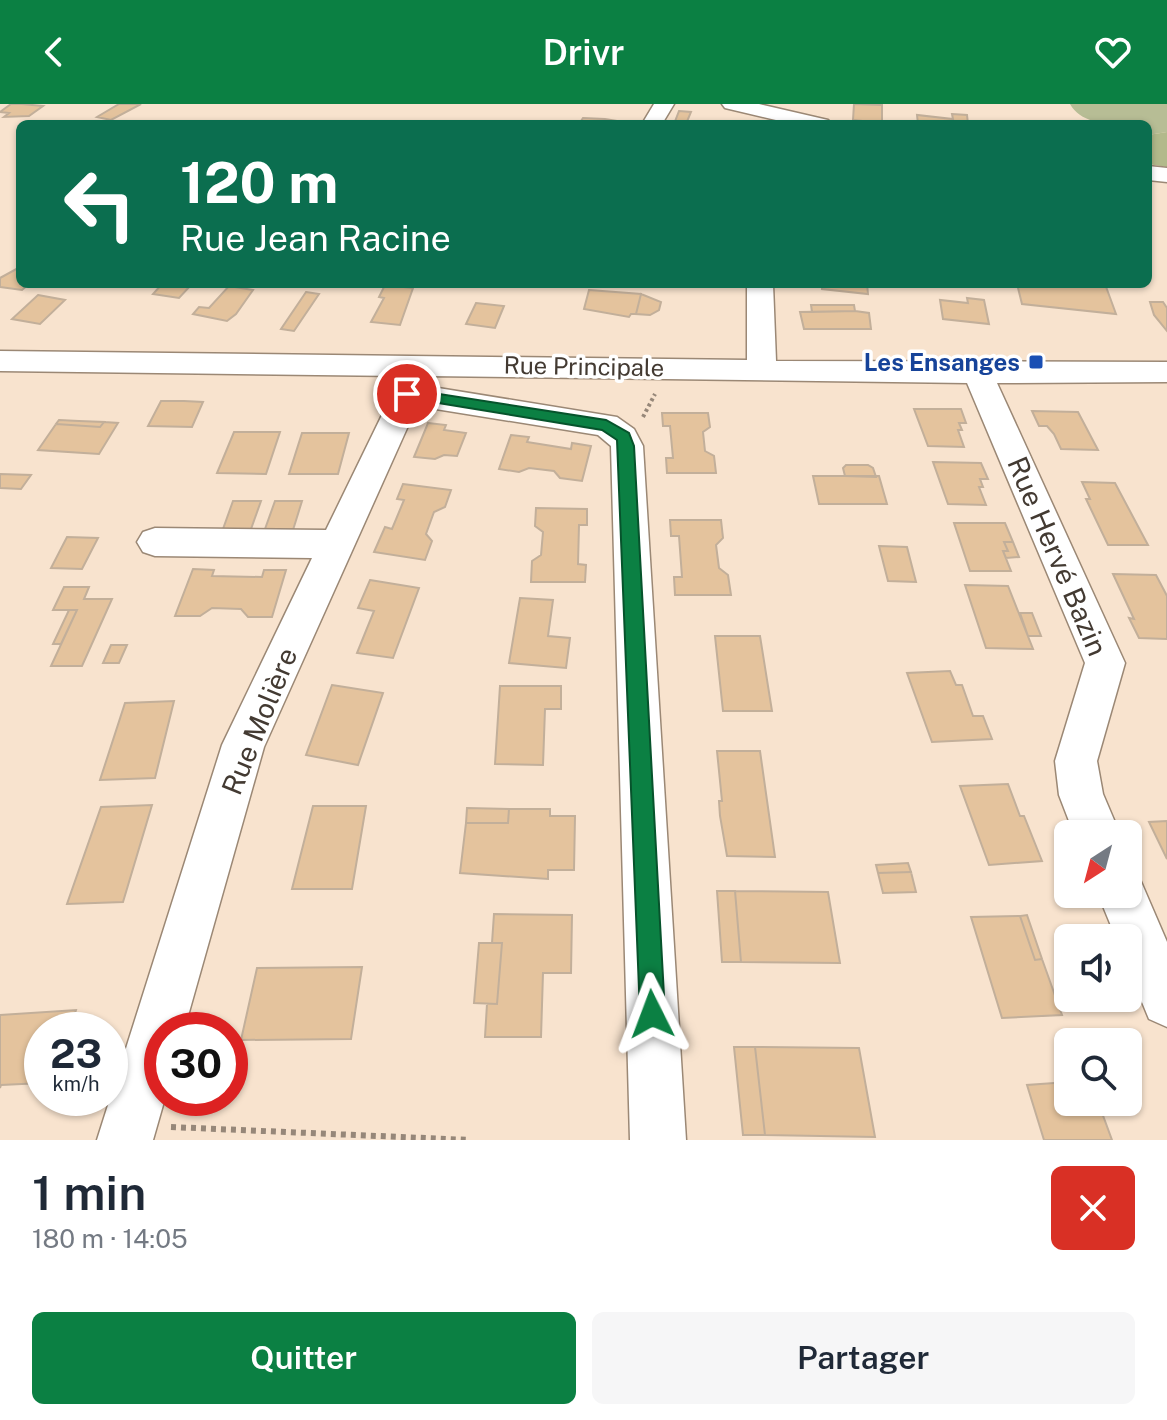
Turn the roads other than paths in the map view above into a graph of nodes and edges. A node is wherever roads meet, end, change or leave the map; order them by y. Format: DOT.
graph roads {
  1 [pos="732,104"];
  2 [pos="803,120"];
  3 [pos="760,288"];
  4 [pos="0,361"];
  5 [pos="762,370"];
  6 [pos="1167,372"];
  7 [pos="978,373"];
  8 [pos="414,379"];
  9 [pos="155,542"];
  10 [pos="335,544"];
  11 [pos="1091,820"];
  12 [pos="1128,908"];
  13 [pos="1167,1001"];
  14 [pos="128,1133"];
  15 [pos="658,1140"];
  1 -- 2 [label="street"];
  3 -- 5 [label="street"];
  4 -- 8 [label="street, Rue Principale"];
  5 -- 7 [label="street, Rue Principale"];
  5 -- 8 [label="street, Rue Principale"];
  6 -- 7 [label="street, Rue Principale"];
  7 -- 11 [label="street, Rue Hervé Bazin"];
  8 -- 10 [label="street, Rue Molière"];
  8 -- 15 [label="street"];
  9 -- 10 [label="street"];
  10 -- 14 [label="street, Rue Molière"];
  12 -- 13 [label="street"];
}
